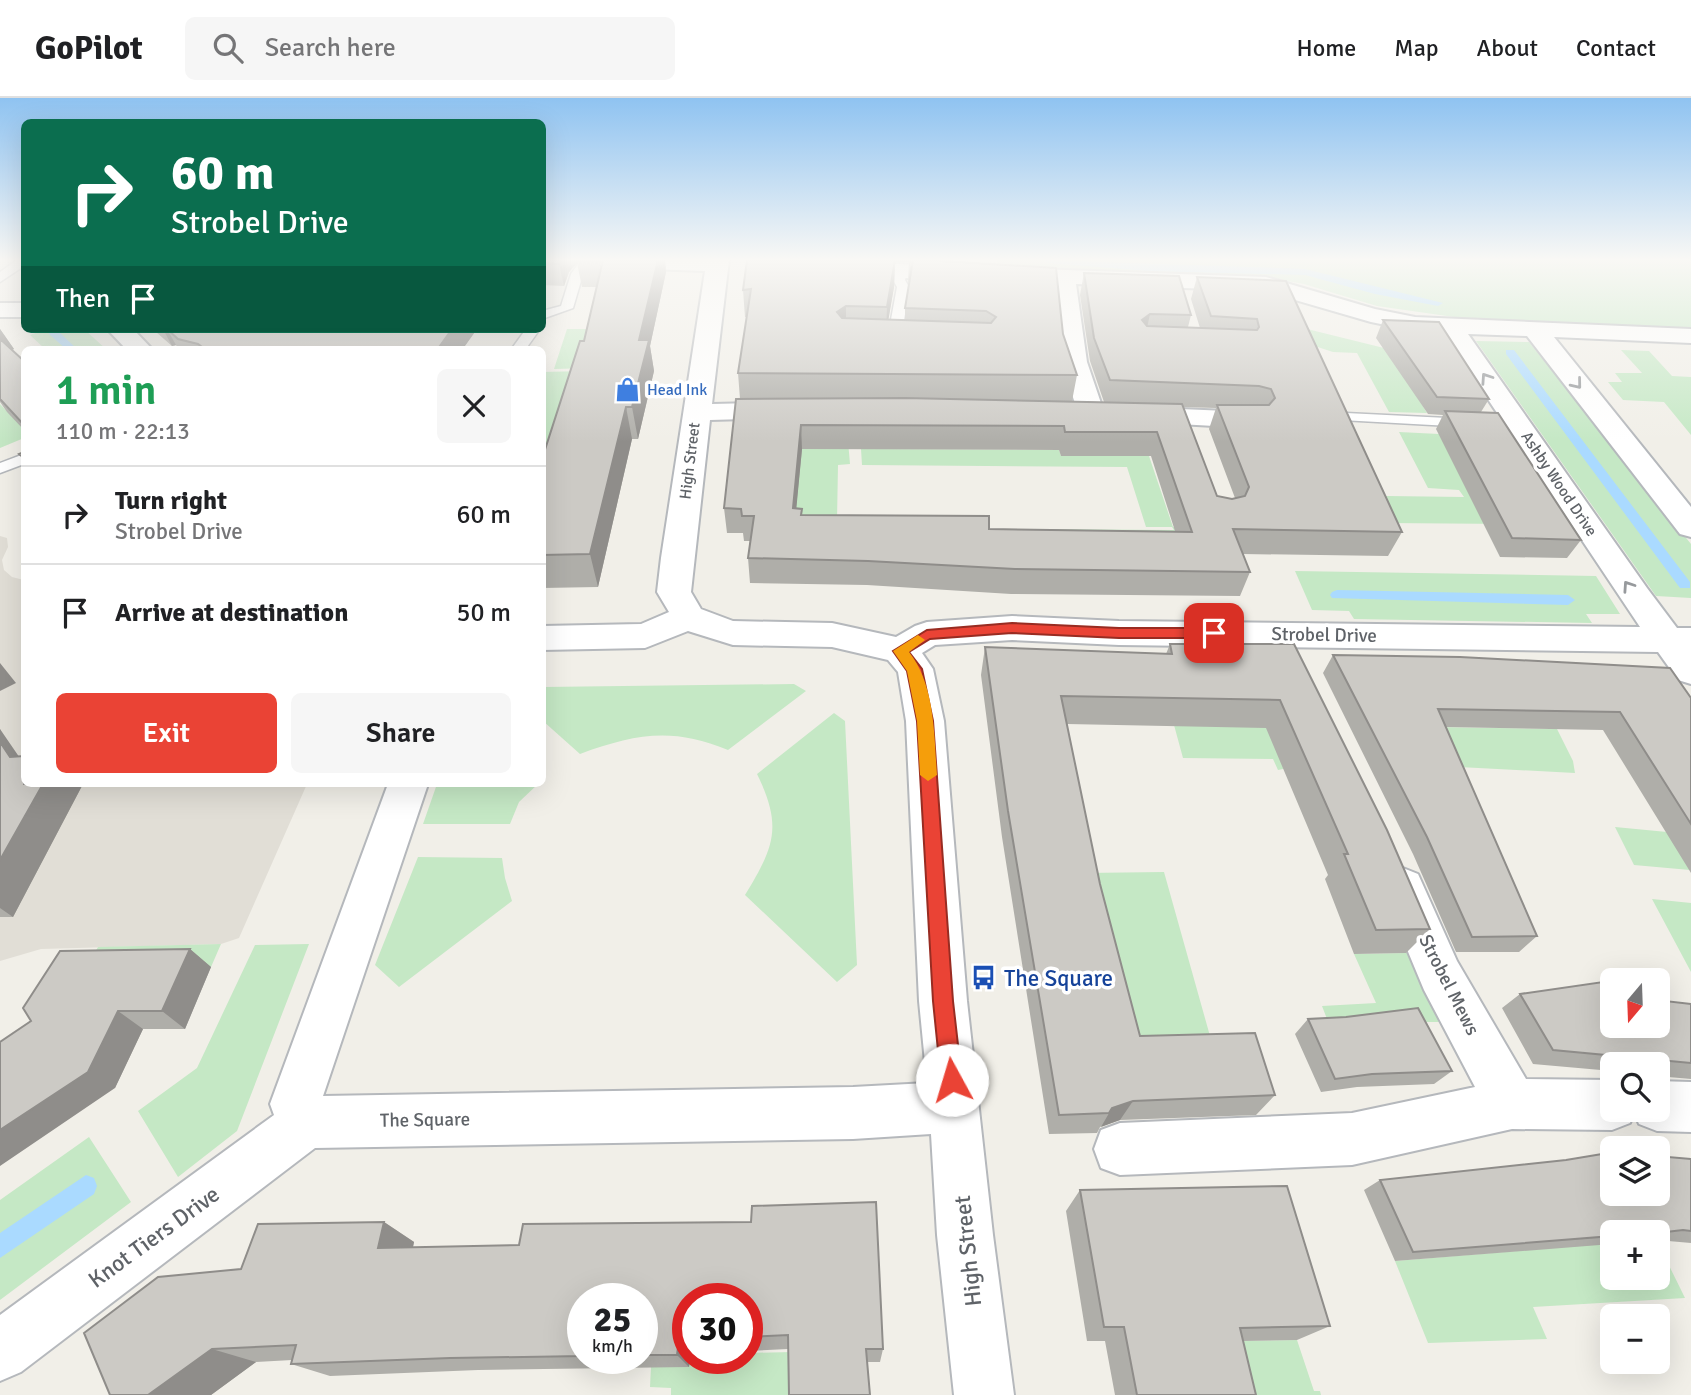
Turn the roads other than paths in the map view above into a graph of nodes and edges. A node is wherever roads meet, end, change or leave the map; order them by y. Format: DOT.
graph roads {
  1 [pos="709,321"];
  2 [pos="897,321"];
  3 [pos="1069,321"];
  4 [pos="1398,321"];
  5 [pos="1451,326"];
  6 [pos="1535,330"];
  7 [pos="123,333"];
  8 [pos="1691,337"];
  9 [pos="894,341"];
  10 [pos="137,346"];
  11 [pos="807,410"];
  12 [pos="696,412"];
  13 [pos="1091,412"];
  14 [pos="1064,413"];
  15 [pos="1251,420"];
  16 [pos="1483,424"];
  17 [pos="1356,438"];
  18 [pos="21,460"];
  19 [pos="0,468"];
  20 [pos="1691,527"];
  21 [pos="689,617"];
  22 [pos="1283,635"];
  23 [pos="546,638"];
  24 [pos="1680,640"];
  25 [pos="900,651"];
  26 [pos="1691,671"];
  27 [pos="1303,676"];
  28 [pos="407,787"];
  29 [pos="1390,855"];
  30 [pos="1512,1104"];
  31 [pos="1600,1105"];
  32 [pos="1670,1106"];
  33 [pos="955,1107"];
  34 [pos="1691,1107"];
  35 [pos="307,1122"];
  36 [pos="1120,1149"];
  37 [pos="0,1351"];
  38 [pos="984,1395"];
  1 -- 12 [label="street, High Street"];
  2 -- 9 [label="lane"];
  3 -- 13 [label="street"];
  4 -- 5 [label="street"];
  5 -- 6 [label="street"];
  24 -- 5 [label="street, Ashby Wood Drive, one-way"];
  6 -- 8 [label="street"];
  6 -- 20 [label="street, one-way"];
  7 -- 10 [label="street"];
  11 -- 12 [label="street"];
  12 -- 21 [label="street, High Street"];
  13 -- 14 [label="street"];
  13 -- 15 [label="street"];
  16 -- 17 [label="lane"];
  18 -- 19 [label="lane"];
  21 -- 23 [label="street"];
  21 -- 25 [label="street"];
  22 -- 24 [label="street, Strobel Drive"];
  22 -- 25 [label="street, Strobel Drive"];
  22 -- 27 [label="street"];
  24 -- 26 [label="street, Ashby Wood Drive"];
  25 -- 33 [label="street"];
  28 -- 35 [label="street"];
  29 -- 30 [label="street, Strobel Mews"];
  30 -- 31 [label="street"];
  30 -- 36 [label="street"];
  32 -- 34 [label="street"];
  33 -- 35 [label="street, The Square"];
  33 -- 38 [label="street, High Street"];
  35 -- 37 [label="street, Knot Tiers Drive"];
}
